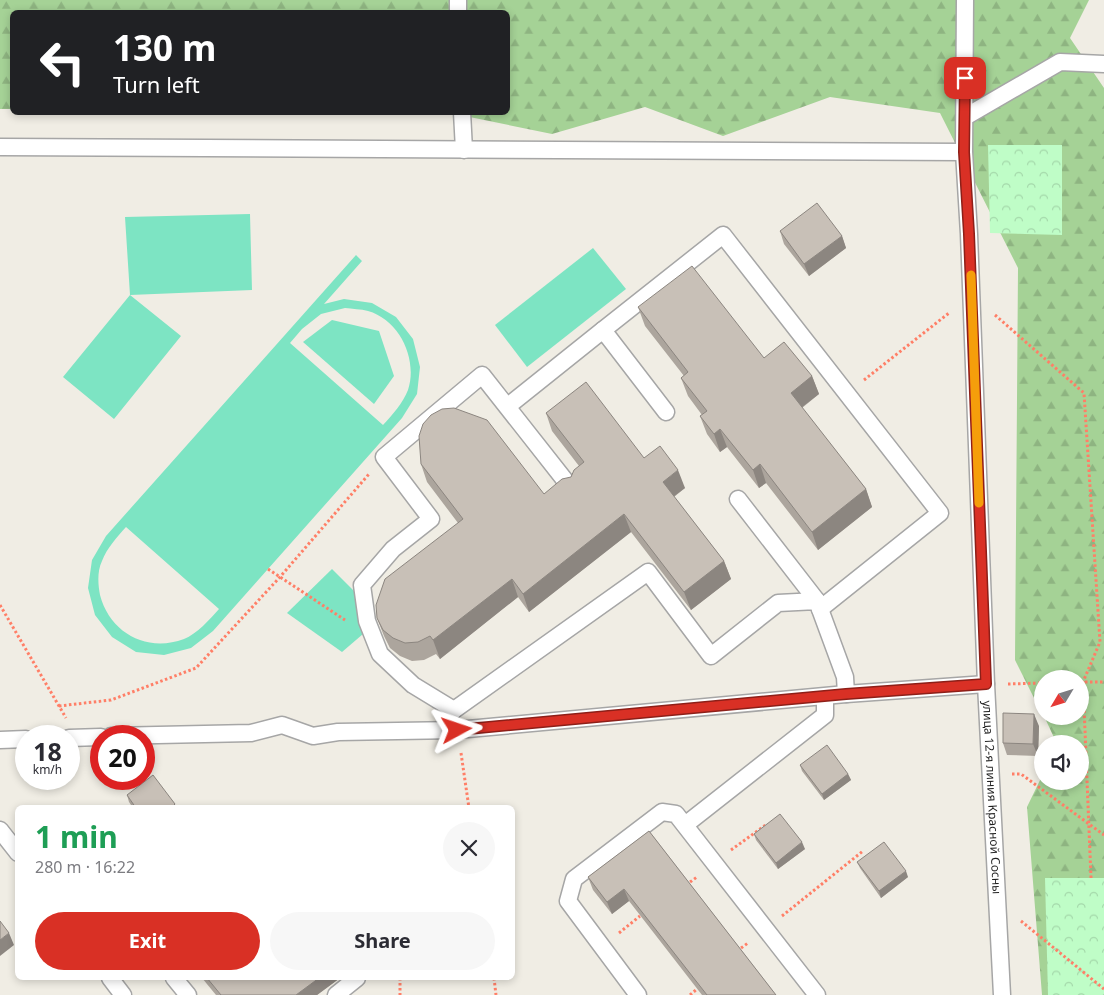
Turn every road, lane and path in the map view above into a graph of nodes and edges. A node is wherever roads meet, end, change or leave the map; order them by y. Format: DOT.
graph roads {
  1 [pos="965,0"];
  2 [pos="1104,64"];
  3 [pos="462,115"];
  4 [pos="965,116"];
  5 [pos="0,147"];
  6 [pos="464,150"];
  7 [pos="964,152"];
  8 [pos="972,295"];
  9 [pos="603,330"];
  10 [pos="847,394"];
  11 [pos="508,406"];
  12 [pos="666,412"];
  13 [pos="384,456"];
  14 [pos="571,488"];
  15 [pos="738,499"];
  16 [pos="268,569"];
  17 [pos="280,577"];
  18 [pos="0,605"];
  19 [pos="818,605"];
  20 [pos="375,640"];
  21 [pos="1087,670"];
  22 [pos="1089,682"];
  23 [pos="1104,682"];
  24 [pos="1034,683"];
  25 [pos="986,684"];
  26 [pos="846,694"];
  27 [pos="824,697"];
  28 [pos="59,706"];
  29 [pos="454,710"];
  30 [pos="68,725"];
  31 [pos="1084,725"];
  32 [pos="457,730"];
  33 [pos="155,735"];
  34 [pos="15,739"];
  35 [pos="0,740"];
  36 [pos="992,775"];
  37 [pos="469,805"];
  38 [pos="767,824"];
  39 [pos="1089,824"];
  40 [pos="685,825"];
  41 [pos="0,830"];
  42 [pos="1104,834"];
  43 [pos="15,849"];
  44 [pos="863,850"];
  45 [pos="714,863"];
  46 [pos="1092,878"];
  47 [pos="998,902"];
  48 [pos="766,929"];
  49 [pos="112,980"];
  50 [pos="176,980"];
  51 [pos="355,980"];
  52 [pos="400,980"];
  53 [pos="494,980"];
  54 [pos="697,989"];
  55 [pos="1104,989"];
  56 [pos="123,995"];
  57 [pos="188,995"];
  58 [pos="336,995"];
  59 [pos="400,995"];
  60 [pos="496,995"];
  61 [pos="638,995"];
  62 [pos="690,995"];
  63 [pos="817,995"];
  64 [pos="1002,995"];
  1 -- 4 [label="lane, улица 12-я линия Красной Сосны"];
  2 -- 4 [label="lane"];
  3 -- 6 [label="lane"];
  4 -- 7 [label="lane, улица 12-я линия Красной Сосны"];
  5 -- 6 [label="lane"];
  6 -- 7 [label="lane"];
  7 -- 8 [label="lane, улица 12-я линия Красной Сосны"];
  8 -- 10 [label="path"];
  8 -- 21 [label="path"];
  8 -- 25 [label="lane, улица 12-я линия Красной Сосны"];
  9 -- 10 [label="lane"];
  9 -- 11 [label="lane"];
  9 -- 12 [label="lane"];
  10 -- 19 [label="lane"];
  11 -- 13 [label="lane"];
  11 -- 14 [label="lane"];
  13 -- 17 [label="path"];
  13 -- 20 [label="lane"];
  15 -- 19 [label="lane"];
  16 -- 17 [label="path"];
  17 -- 20 [label="path"];
  17 -- 28 [label="path"];
  18 -- 28 [label="path"];
  19 -- 26 [label="lane"];
  19 -- 29 [label="lane"];
  20 -- 29 [label="lane"];
  22 -- 23 [label="path"];
  24 -- 25 [label="path"];
  25 -- 26 [label="lane"];
  25 -- 36 [label="lane, улица 12-я линия Красной Сосны"];
  26 -- 27 [label="lane"];
  27 -- 32 [label="lane"];
  27 -- 40 [label="lane"];
  28 -- 30 [label="path"];
  29 -- 32 [label="lane"];
  31 -- 39 [label="path"];
  32 -- 33 [label="lane"];
  32 -- 37 [label="path"];
  34 -- 35 [label="lane"];
  36 -- 39 [label="path"];
  36 -- 47 [label="lane, улица 12-я линия Красной Сосны"];
  38 -- 45 [label="path"];
  39 -- 42 [label="path"];
  39 -- 46 [label="path"];
  40 -- 45 [label="lane"];
  40 -- 61 [label="lane"];
  41 -- 43 [label="lane"];
  44 -- 48 [label="path"];
  45 -- 48 [label="lane"];
  47 -- 55 [label="path"];
  47 -- 64 [label="lane, улица 12-я линия Красной Сосны"];
  48 -- 63 [label="lane"];
  49 -- 56 [label="lane"];
  50 -- 57 [label="lane"];
  51 -- 58 [label="lane"];
  52 -- 59 [label="path"];
  53 -- 60 [label="path"];
  54 -- 62 [label="path"];
}
